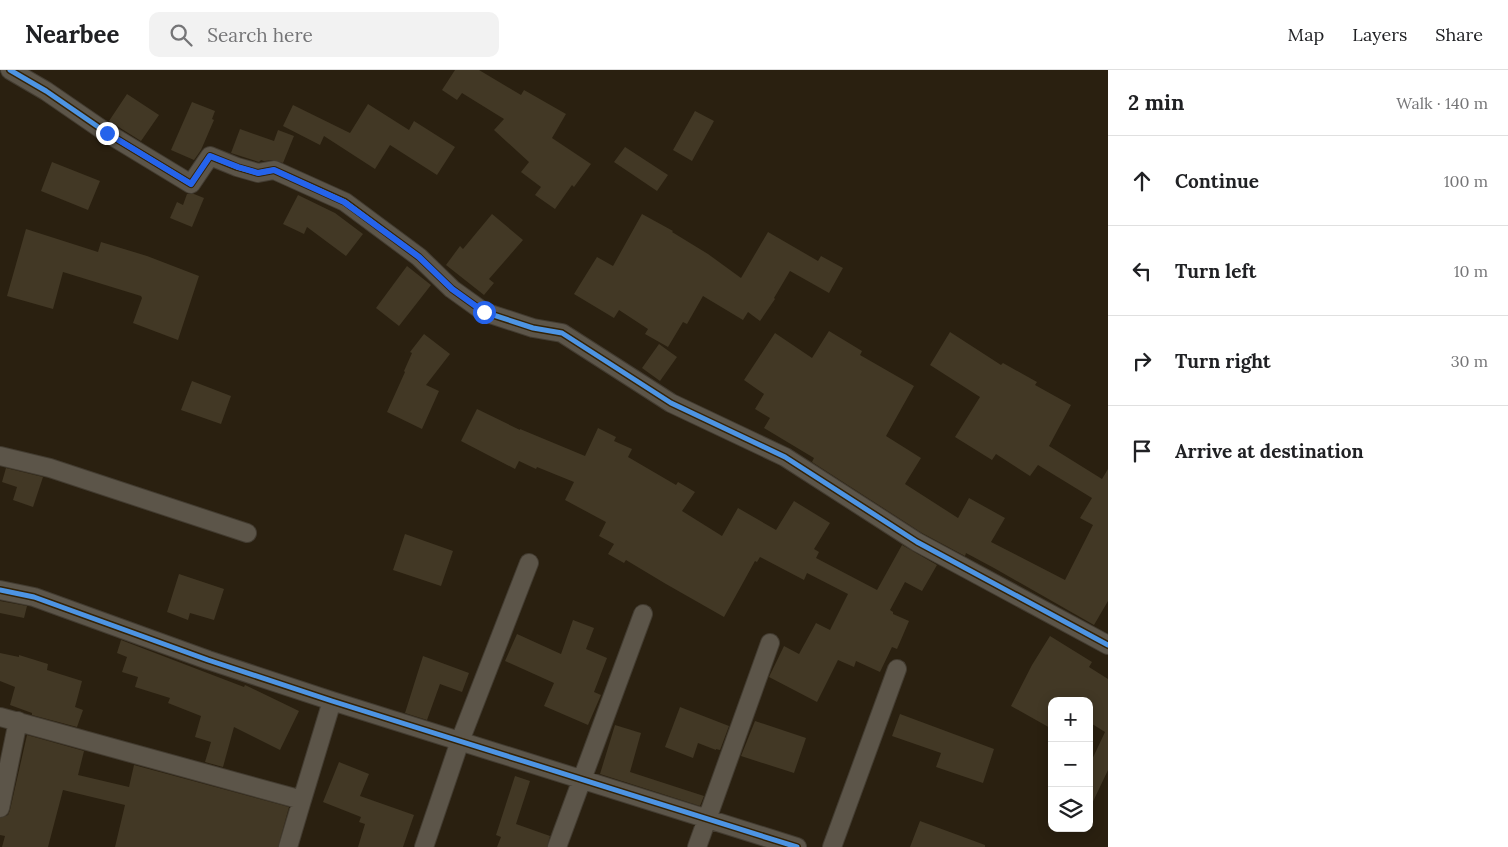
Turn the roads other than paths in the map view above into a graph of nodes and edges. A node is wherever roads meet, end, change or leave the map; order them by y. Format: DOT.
graph roads {
  1 [pos="10,70"];
  2 [pos="0,456"];
  3 [pos="247,533"];
  4 [pos="529,563"];
  5 [pos="0,590"];
  6 [pos="643,614"];
  7 [pos="770,643"];
  8 [pos="1108,645"];
  9 [pos="896,669"];
  10 [pos="332,701"];
  11 [pos="0,717"];
  12 [pos="18,721"];
  13 [pos="460,741"];
  14 [pos="582,779"];
  15 [pos="302,800"];
  16 [pos="0,808"];
  17 [pos="707,818"];
  18 [pos="288,847"];
  19 [pos="424,847"];
  20 [pos="557,847"];
  21 [pos="697,847"];
  22 [pos="797,847"];
  23 [pos="832,847"];
  1 -- 8 [label="street"];
  2 -- 3 [label="street"];
  4 -- 13 [label="street"];
  5 -- 10 [label="street"];
  6 -- 14 [label="street"];
  7 -- 17 [label="street"];
  9 -- 23 [label="street"];
  10 -- 13 [label="street"];
  10 -- 15 [label="street"];
  11 -- 12 [label="street"];
  12 -- 15 [label="street"];
  12 -- 16 [label="street"];
  13 -- 14 [label="street"];
  13 -- 19 [label="street"];
  14 -- 17 [label="street"];
  14 -- 20 [label="street"];
  15 -- 18 [label="street"];
  17 -- 21 [label="street"];
  17 -- 22 [label="street"];
}
